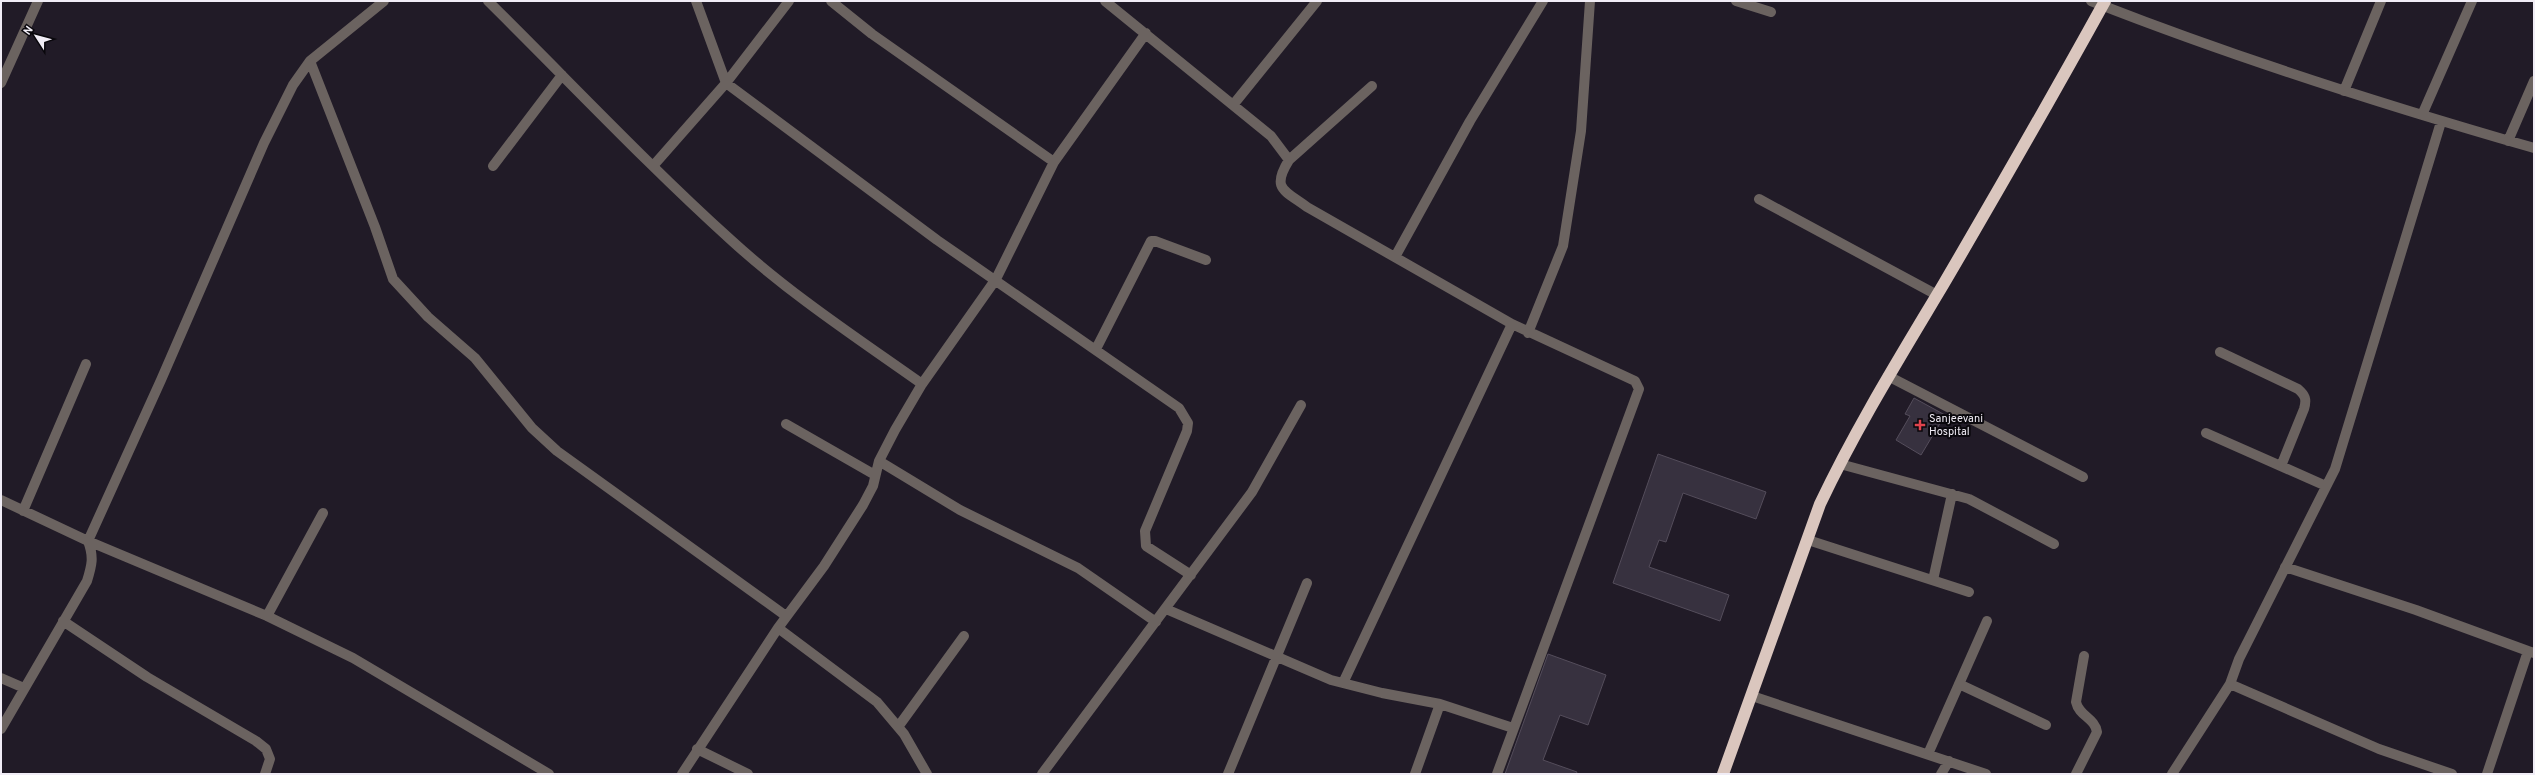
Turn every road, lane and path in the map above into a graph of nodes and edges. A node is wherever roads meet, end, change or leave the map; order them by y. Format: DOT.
graph roads {
  1 [pos="38,1"];
  2 [pos="384,1"];
  3 [pos="488,1"];
  4 [pos="696,1"];
  5 [pos="788,1"];
  6 [pos="831,1"];
  7 [pos="1105,1"];
  8 [pos="1317,1"];
  9 [pos="1543,1"];
  10 [pos="1736,1"];
  11 [pos="2381,1"];
  12 [pos="2472,1"];
  13 [pos="1588,2"];
  14 [pos="2099,2"];
  15 [pos="1771,12"];
  16 [pos="1146,33"];
  17 [pos="310,61"];
  18 [pos="562,75"];
  19 [pos="2534,81"];
  20 [pos="1,83"];
  21 [pos="726,83"];
  22 [pos="1372,86"];
  23 [pos="2344,91"];
  24 [pos="1233,105"];
  25 [pos="2422,115"];
  26 [pos="2441,122"];
  27 [pos="2508,141"];
  28 [pos="2534,148"];
  29 [pos="1289,160"];
  30 [pos="1054,162"];
  31 [pos="493,166"];
  32 [pos="653,166"];
  33 [pos="1759,199"];
  34 [pos="1395,257"];
  35 [pos="1206,260"];
  36 [pos="996,279"];
  37 [pos="1937,295"];
  38 [pos="1512,324"];
  39 [pos="1528,332"];
  40 [pos="1096,349"];
  41 [pos="2220,352"];
  42 [pos="86,364"];
  43 [pos="1888,376"];
  44 [pos="922,384"];
  45 [pos="1301,406"];
  46 [pos="786,424"];
  47 [pos="2206,433"];
  48 [pos="879,461"];
  49 [pos="1840,464"];
  50 [pos="2280,466"];
  51 [pos="876,475"];
  52 [pos="2083,477"];
  53 [pos="2326,486"];
  54 [pos="1952,494"];
  55 [pos="1,500"];
  56 [pos="23,510"];
  57 [pos="324,513"];
  58 [pos="1808,540"];
  59 [pos="88,541"];
  60 [pos="2054,544"];
  61 [pos="2286,567"];
  62 [pos="1191,575"];
  63 [pos="1933,580"];
  64 [pos="1307,583"];
  65 [pos="1969,592"];
  66 [pos="1166,609"];
  67 [pos="267,616"];
  68 [pos="786,616"];
  69 [pos="63,621"];
  70 [pos="1987,621"];
  71 [pos="1156,622"];
  72 [pos="778,628"];
  73 [pos="964,636"];
  74 [pos="2531,652"];
  75 [pos="1276,655"];
  76 [pos="2084,656"];
  77 [pos="1,678"];
  78 [pos="1343,683"];
  79 [pos="1959,684"];
  80 [pos="2230,684"];
  81 [pos="24,688"];
  82 [pos="1752,696"];
  83 [pos="1440,704"];
  84 [pos="2046,725"];
  85 [pos="898,727"];
  86 [pos="1513,728"];
  87 [pos="1,729"];
  88 [pos="697,749"];
  89 [pos="1928,754"];
  90 [pos="1949,761"];
  91 [pos="265,774"];
  92 [pos="549,774"];
  93 [pos="682,774"];
  94 [pos="748,774"];
  95 [pos="927,774"];
  96 [pos="1042,774"];
  97 [pos="1228,774"];
  98 [pos="1415,774"];
  99 [pos="1497,774"];
  100 [pos="1724,774"];
  101 [pos="1941,774"];
  102 [pos="1986,774"];
  103 [pos="2076,774"];
  104 [pos="2172,774"];
  105 [pos="2452,774"];
  106 [pos="2487,774"];
  1 -- 20 [label="street"];
  2 -- 17 [label="street"];
  3 -- 18 [label="street"];
  4 -- 21 [label="street"];
  5 -- 21 [label="street"];
  6 -- 30 [label="street"];
  7 -- 16 [label="street"];
  8 -- 24 [label="street"];
  9 -- 34 [label="street"];
  10 -- 15 [label="street"];
  11 -- 23 [label="street"];
  12 -- 25 [label="street"];
  13 -- 39 [label="street"];
  14 -- 23 [label="street"];
  14 -- 37 [label="highway"];
  16 -- 24 [label="street"];
  16 -- 30 [label="street"];
  17 -- 59 [label="street"];
  17 -- 68 [label="street"];
  18 -- 31 [label="street"];
  18 -- 32 [label="street"];
  19 -- 27 [label="street"];
  21 -- 32 [label="street"];
  21 -- 36 [label="street"];
  22 -- 29 [label="street"];
  23 -- 25 [label="street"];
  24 -- 29 [label="street"];
  25 -- 26 [label="street"];
  26 -- 27 [label="street"];
  26 -- 53 [label="street"];
  27 -- 28 [label="street"];
  29 -- 34 [label="street"];
  30 -- 36 [label="street"];
  32 -- 44 [label="street"];
  33 -- 37 [label="street"];
  34 -- 38 [label="street"];
  35 -- 40 [label="street"];
  36 -- 40 [label="street"];
  36 -- 44 [label="street"];
  37 -- 43 [label="highway"];
  38 -- 39 [label="street"];
  38 -- 78 [label="street"];
  39 -- 86 [label="street"];
  40 -- 62 [label="street"];
  41 -- 50 [label="street"];
  42 -- 56 [label="street"];
  43 -- 49 [label="highway"];
  43 -- 52 [label="street"];
  44 -- 48 [label="street"];
  45 -- 62 [label="street"];
  46 -- 51 [label="street"];
  47 -- 50 [label="street"];
  48 -- 51 [label="street"];
  48 -- 71 [label="street"];
  49 -- 54 [label="street"];
  49 -- 58 [label="highway"];
  50 -- 53 [label="street"];
  51 -- 68 [label="street"];
  53 -- 61 [label="street"];
  54 -- 60 [label="street"];
  54 -- 63 [label="street"];
  55 -- 56 [label="street"];
  56 -- 59 [label="street"];
  57 -- 67 [label="street"];
  58 -- 63 [label="street"];
  58 -- 82 [label="highway"];
  59 -- 67 [label="street"];
  59 -- 69 [label="street"];
  61 -- 74 [label="street"];
  61 -- 80 [label="street"];
  62 -- 66 [label="street"];
  63 -- 65 [label="street"];
  64 -- 75 [label="street"];
  66 -- 71 [label="street"];
  66 -- 75 [label="street"];
  67 -- 92 [label="street"];
  68 -- 72 [label="street"];
  69 -- 81 [label="street"];
  69 -- 91 [label="street"];
  70 -- 79 [label="street"];
  71 -- 96 [label="street"];
  72 -- 85 [label="street"];
  72 -- 88 [label="street"];
  73 -- 85 [label="street"];
  74 -- 106 [label="street"];
  75 -- 78 [label="street"];
  75 -- 97 [label="street"];
  76 -- 103 [label="street"];
  77 -- 81 [label="street"];
  78 -- 83 [label="street"];
  79 -- 84 [label="street"];
  79 -- 89 [label="street"];
  80 -- 104 [label="street"];
  80 -- 105 [label="street"];
  81 -- 87 [label="street"];
  82 -- 89 [label="street"];
  82 -- 100 [label="highway"];
  83 -- 86 [label="street"];
  83 -- 98 [label="street"];
  85 -- 95 [label="street"];
  86 -- 99 [label="street"];
  88 -- 93 [label="street"];
  88 -- 94 [label="street"];
  89 -- 90 [label="street"];
  90 -- 101 [label="street"];
  90 -- 102 [label="street"];
}
